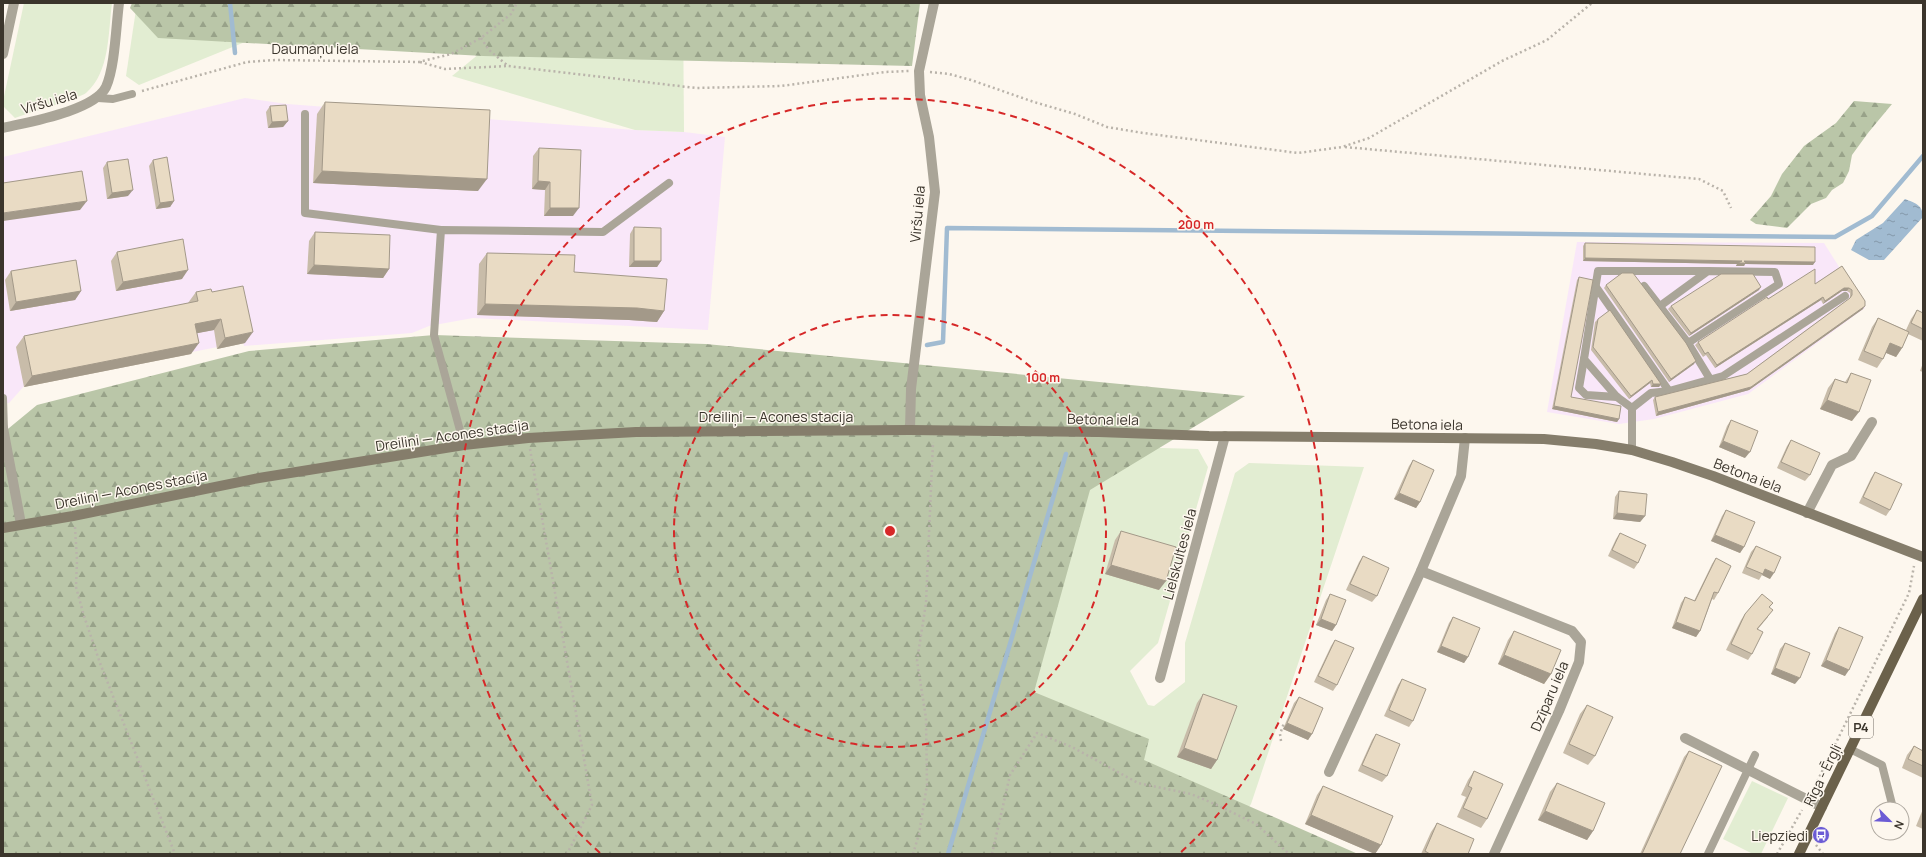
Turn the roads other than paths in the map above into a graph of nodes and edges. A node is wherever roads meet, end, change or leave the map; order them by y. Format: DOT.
graph roads {
  1 [pos="14,3"];
  2 [pos="119,3"];
  3 [pos="934,3"];
  4 [pos="3,54"];
  5 [pos="132,94"];
  6 [pos="98,98"];
  7 [pos="305,114"];
  8 [pos="3,128"];
  9 [pos="669,183"];
  10 [pos="441,230"];
  11 [pos="1708,271"];
  12 [pos="1644,286"];
  13 [pos="1596,287"];
  14 [pos="1845,296"];
  15 [pos="1660,306"];
  16 [pos="1688,343"];
  17 [pos="1584,359"];
  18 [pos="1710,379"];
  19 [pos="1669,391"];
  20 [pos="1617,397"];
  21 [pos="3,398"];
  22 [pos="1632,408"];
  23 [pos="1872,422"];
  24 [pos="3,429"];
  25 [pos="910,430"];
  26 [pos="1225,436"];
  27 [pos="1465,438"];
  28 [pos="464,445"];
  29 [pos="1632,450"];
  30 [pos="1807,513"];
  31 [pos="21,524"];
  32 [pos="3,528"];
  33 [pos="1923,557"];
  34 [pos="1421,571"];
  35 [pos="1923,600"];
  36 [pos="1160,678"];
  37 [pos="1685,738"];
  38 [pos="1850,749"];
  39 [pos="1755,755"];
  40 [pos="1749,769"];
  41 [pos="1329,772"];
  42 [pos="1891,801"];
  43 [pos="1822,807"];
  44 [pos="1494,854"];
  45 [pos="1708,854"];
  46 [pos="1799,854"];
  1 -- 4 [label="street"];
  2 -- 6 [label="street, Viršu iela"];
  3 -- 25 [label="street, Viršu iela"];
  5 -- 6 [label="lane"];
  6 -- 8 [label="street, Viršu iela"];
  7 -- 10 [label="lane"];
  9 -- 10 [label="lane"];
  10 -- 28 [label="lane"];
  11 -- 13 [label="lane"];
  11 -- 15 [label="lane"];
  11 -- 16 [label="lane"];
  12 -- 15 [label="lane"];
  13 -- 17 [label="lane"];
  13 -- 19 [label="lane"];
  14 -- 18 [label="lane"];
  15 -- 16 [label="lane"];
  16 -- 18 [label="lane"];
  17 -- 20 [label="lane"];
  17 -- 20 [label="lane"];
  18 -- 19 [label="lane"];
  19 -- 22 [label="lane"];
  20 -- 22 [label="lane"];
  21 -- 24 [label="lane"];
  22 -- 29 [label="lane"];
  23 -- 30 [label="street"];
  24 -- 31 [label="street"];
  25 -- 26 [label="main road, Betona iela"];
  25 -- 28 [label="main road, Dreiliņi — Acones stacija"];
  26 -- 27 [label="main road, Betona iela"];
  26 -- 36 [label="street, Lielskultes iela"];
  27 -- 29 [label="main road, Betona iela"];
  27 -- 34 [label="street"];
  28 -- 31 [label="main road, Dreiliņi — Acones stacija"];
  29 -- 30 [label="main road, Betona iela"];
  30 -- 33 [label="main road, Betona iela"];
  31 -- 32 [label="main road, Dreiliņi — Acones stacija"];
  34 -- 41 [label="street"];
  34 -- 44 [label="street, Dzīparu iela"];
  35 -- 38 [label="main road, Rīga - Ērgļi / P4"];
  37 -- 40 [label="street"];
  38 -- 42 [label="lane"];
  38 -- 43 [label="main road, Rīga - Ērgļi / P4"];
  39 -- 40 [label="lane"];
  40 -- 43 [label="street"];
  40 -- 45 [label="lane"];
  43 -- 46 [label="main road, Rīga - Ērgļi / P4"];
}
